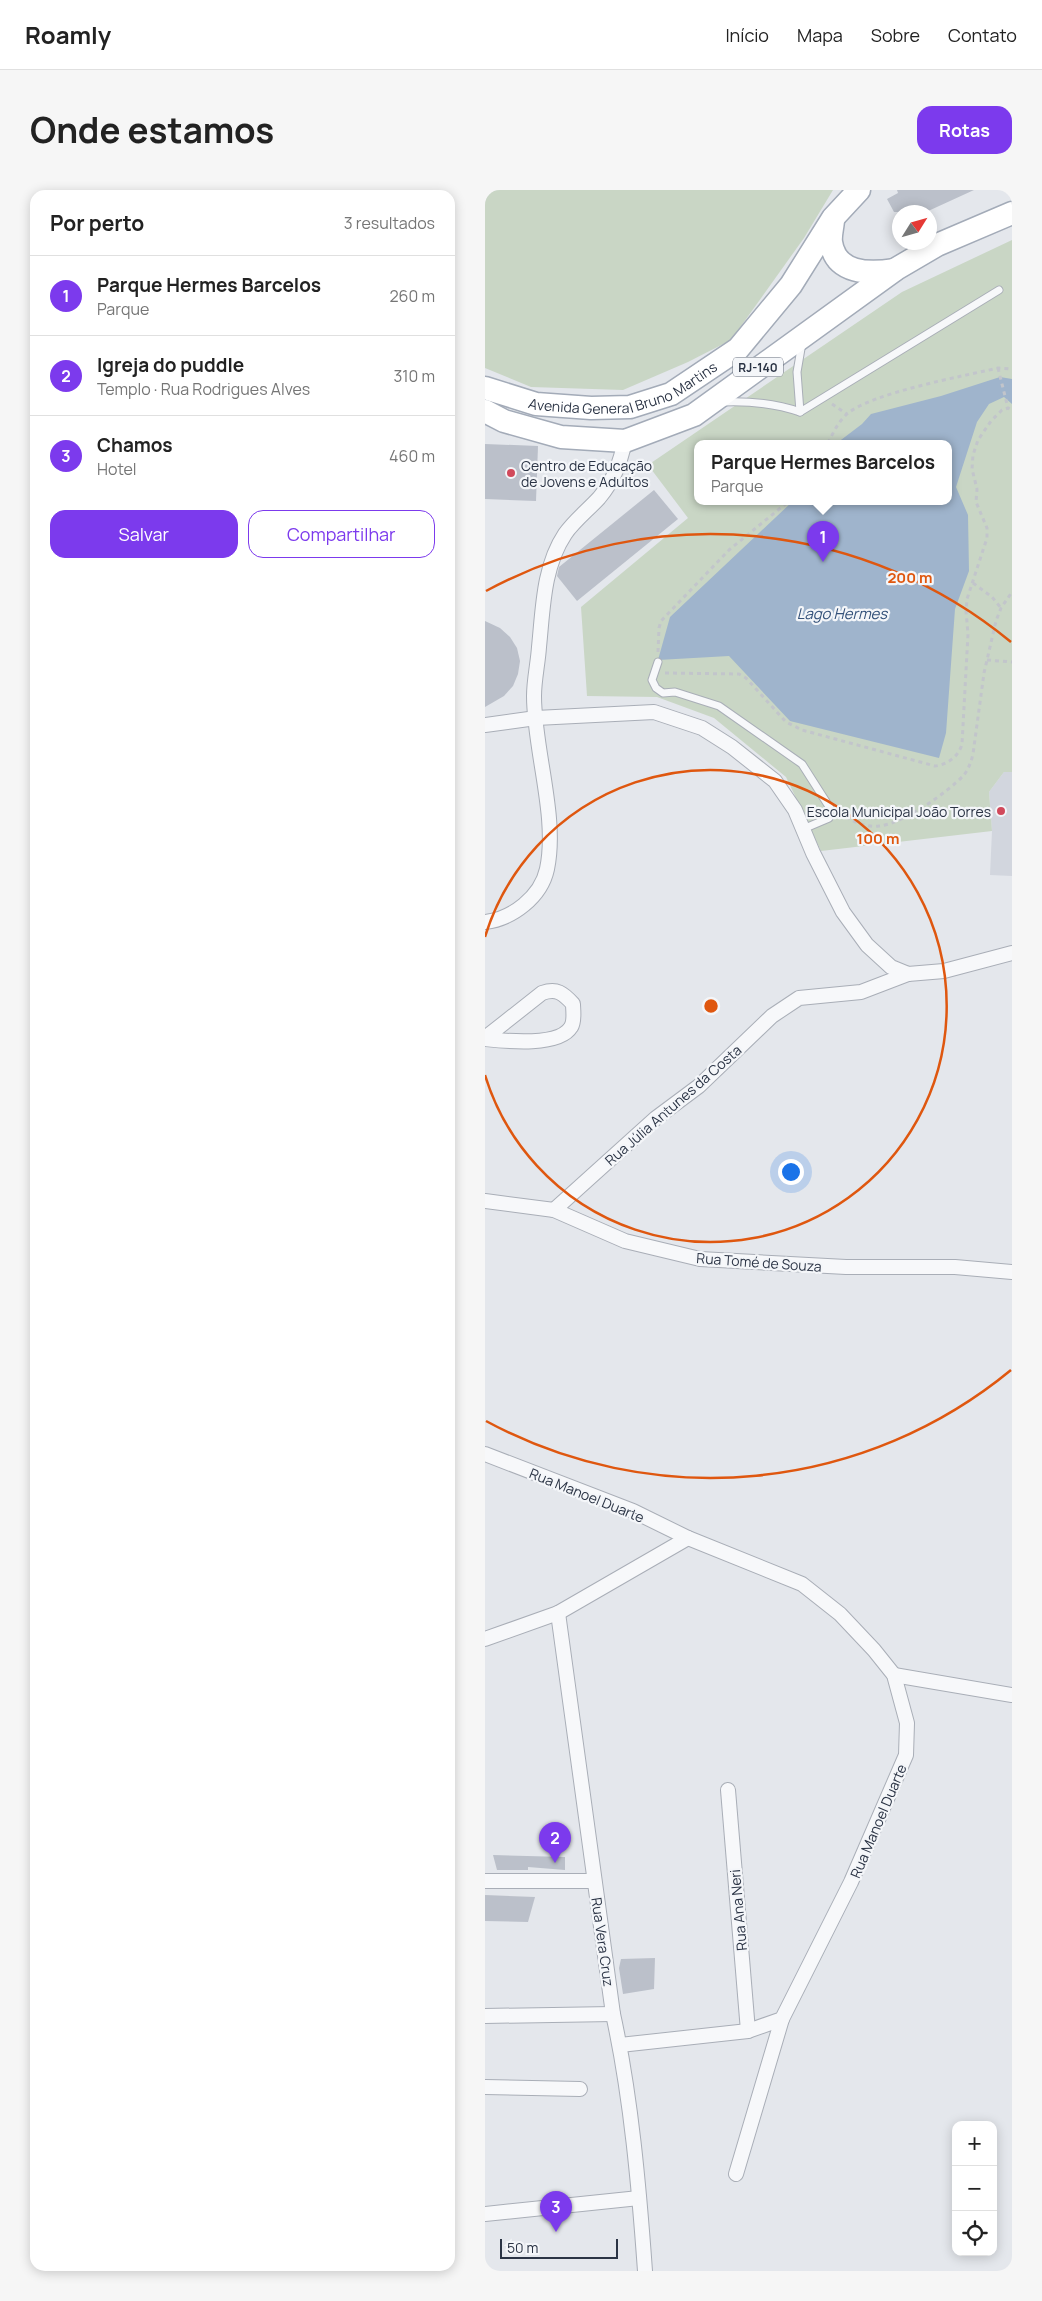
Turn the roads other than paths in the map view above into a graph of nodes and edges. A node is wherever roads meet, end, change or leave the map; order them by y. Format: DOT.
graph roads {
  1 [pos="859,190"];
  2 [pos="1012,213"];
  3 [pos="833,218"];
  4 [pos="896,269"];
  5 [pos="999,290"];
  6 [pos="804,335"];
  7 [pos="485,388"];
  8 [pos="710,403"];
  9 [pos="485,411"];
  10 [pos="800,412"];
  11 [pos="625,441"];
  12 [pos="658,662"];
  13 [pos="536,718"];
  14 [pos="485,725"];
  15 [pos="803,829"];
  16 [pos="485,922"];
  17 [pos="1012,953"];
  18 [pos="908,974"];
  19 [pos="485,1039"];
  20 [pos="485,1201"];
  21 [pos="554,1210"];
  22 [pos="1012,1272"];
  23 [pos="485,1454"];
  24 [pos="689,1538"];
  25 [pos="558,1613"];
  26 [pos="486,1637"];
  27 [pos="893,1675"];
  28 [pos="1012,1695"];
  29 [pos="728,1790"];
  30 [pos="485,1881"];
  31 [pos="594,1881"];
  32 [pos="613,2014"];
  33 [pos="485,2016"];
  34 [pos="782,2019"];
  35 [pos="748,2031"];
  36 [pos="619,2045"];
  37 [pos="485,2087"];
  38 [pos="580,2089"];
  39 [pos="736,2174"];
  40 [pos="639,2198"];
  41 [pos="485,2214"];
  42 [pos="645,2271"];
  1 -- 3 [label="main road, Avenida General Bruno Martins / RJ-140"];
  2 -- 4 [label="main road, Avenida General Bruno Martins / RJ-140"];
  3 -- 4 [label="main road"];
  3 -- 7 [label="main road, Avenida General Bruno Martins / RJ-140"];
  4 -- 6 [label="main road, Avenida General Bruno Martins / RJ-140"];
  5 -- 10 [label="lane"];
  6 -- 8 [label="main road, Avenida General Bruno Martins / RJ-140"];
  6 -- 10 [label="lane"];
  8 -- 10 [label="lane"];
  8 -- 11 [label="main road, Avenida General Bruno Martins / RJ-140"];
  9 -- 11 [label="main road, Avenida General Bruno Martins / RJ-140"];
  11 -- 13 [label="street"];
  12 -- 15 [label="lane"];
  13 -- 14 [label="street"];
  13 -- 15 [label="street"];
  13 -- 16 [label="street"];
  15 -- 18 [label="street"];
  17 -- 18 [label="street, Rua Júlia Antunes da Costa"];
  18 -- 21 [label="street, Rua Júlia Antunes da Costa"];
  19 -- 19 [label="street"];
  20 -- 21 [label="street, Rua Tomé de Souza"];
  21 -- 22 [label="street, Rua Tomé de Souza"];
  23 -- 24 [label="street, Rua Manoel Duarte"];
  24 -- 25 [label="street"];
  24 -- 27 [label="street, Rua Manoel Duarte"];
  25 -- 26 [label="street"];
  25 -- 31 [label="street, Rua Vera Cruz"];
  27 -- 28 [label="street"];
  27 -- 34 [label="street, Rua Manoel Duarte"];
  29 -- 35 [label="street, Rua Ana Neri"];
  30 -- 31 [label="street"];
  31 -- 32 [label="street, Rua Vera Cruz"];
  32 -- 33 [label="street"];
  32 -- 36 [label="street, Rua Vera Cruz"];
  34 -- 35 [label="street"];
  34 -- 39 [label="street, Rua Manoel Duarte"];
  35 -- 36 [label="street"];
  36 -- 40 [label="street, Rua Vera Cruz"];
  37 -- 38 [label="street"];
  40 -- 41 [label="street"];
  40 -- 42 [label="street, Rua Vera Cruz"];
}
